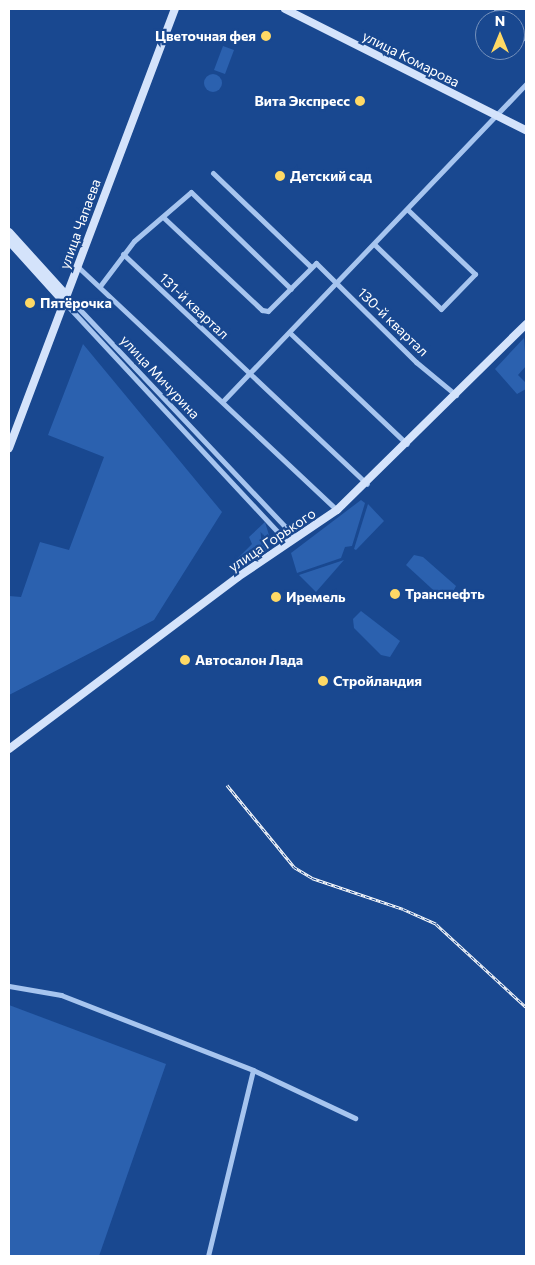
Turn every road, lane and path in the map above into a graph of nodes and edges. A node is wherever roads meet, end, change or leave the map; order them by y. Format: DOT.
graph roads {
  1 [pos="175,9"];
  2 [pos="285,9"];
  3 [pos="295,11"];
  4 [pos="526,84"];
  5 [pos="497,116"];
  6 [pos="526,130"];
  7 [pos="213,173"];
  8 [pos="408,210"];
  9 [pos="163,217"];
  10 [pos="9,232"];
  11 [pos="9,241"];
  12 [pos="374,244"];
  13 [pos="123,254"];
  14 [pos="77,266"];
  15 [pos="311,267"];
  16 [pos="336,283"];
  17 [pos="100,286"];
  18 [pos="291,289"];
  19 [pos="65,299"];
  20 [pos="526,324"];
  21 [pos="290,333"];
  22 [pos="250,374"];
  23 [pos="456,395"];
  24 [pos="223,401"];
  25 [pos="407,444"];
  26 [pos="9,448"];
  27 [pos="368,484"];
  28 [pos="338,510"];
  29 [pos="296,537"];
  30 [pos="287,542"];
  31 [pos="9,749"];
  32 [pos="9,986"];
  33 [pos="253,1070"];
  34 [pos="355,1118"];
  35 [pos="208,1256"];
  1 -- 14 [label="main road, улица Чапаева"];
  2 -- 3 [label="main road, улица Комарова"];
  3 -- 5 [label="main road, улица Комарова"];
  4 -- 5 [label="street"];
  5 -- 6 [label="main road, улица Комарова"];
  5 -- 8 [label="street"];
  7 -- 15 [label="street"];
  8 -- 12 [label="street"];
  8 -- 12 [label="street"];
  9 -- 13 [label="street"];
  9 -- 18 [label="street"];
  9 -- 18 [label="street"];
  10 -- 19 [label="main road, улица Мичурина"];
  11 -- 19 [label="main road, улица Мичурина"];
  12 -- 16 [label="street"];
  13 -- 17 [label="street"];
  13 -- 22 [label="street, 131-й квартал"];
  14 -- 17 [label="street"];
  14 -- 19 [label="main road, улица Чапаева"];
  15 -- 16 [label="street, 130-й квартал"];
  15 -- 18 [label="street"];
  16 -- 21 [label="street"];
  16 -- 23 [label="street, 130-й квартал"];
  17 -- 24 [label="street"];
  19 -- 26 [label="main road, улица Чапаева"];
  19 -- 29 [label="street, улица Мичурина"];
  19 -- 30 [label="street, улица Мичурина"];
  20 -- 23 [label="main road, улица Горького"];
  21 -- 22 [label="street"];
  21 -- 25 [label="street"];
  22 -- 24 [label="street"];
  22 -- 27 [label="street"];
  23 -- 25 [label="main road, улица Горького"];
  24 -- 28 [label="street"];
  25 -- 27 [label="main road, улица Горького"];
  27 -- 28 [label="main road, улица Горького"];
  28 -- 29 [label="main road, улица Горького"];
  29 -- 30 [label="main road, улица Горького"];
  30 -- 31 [label="main road, улица Горького"];
  32 -- 33 [label="street"];
  33 -- 34 [label="street"];
  33 -- 35 [label="street"];
}
